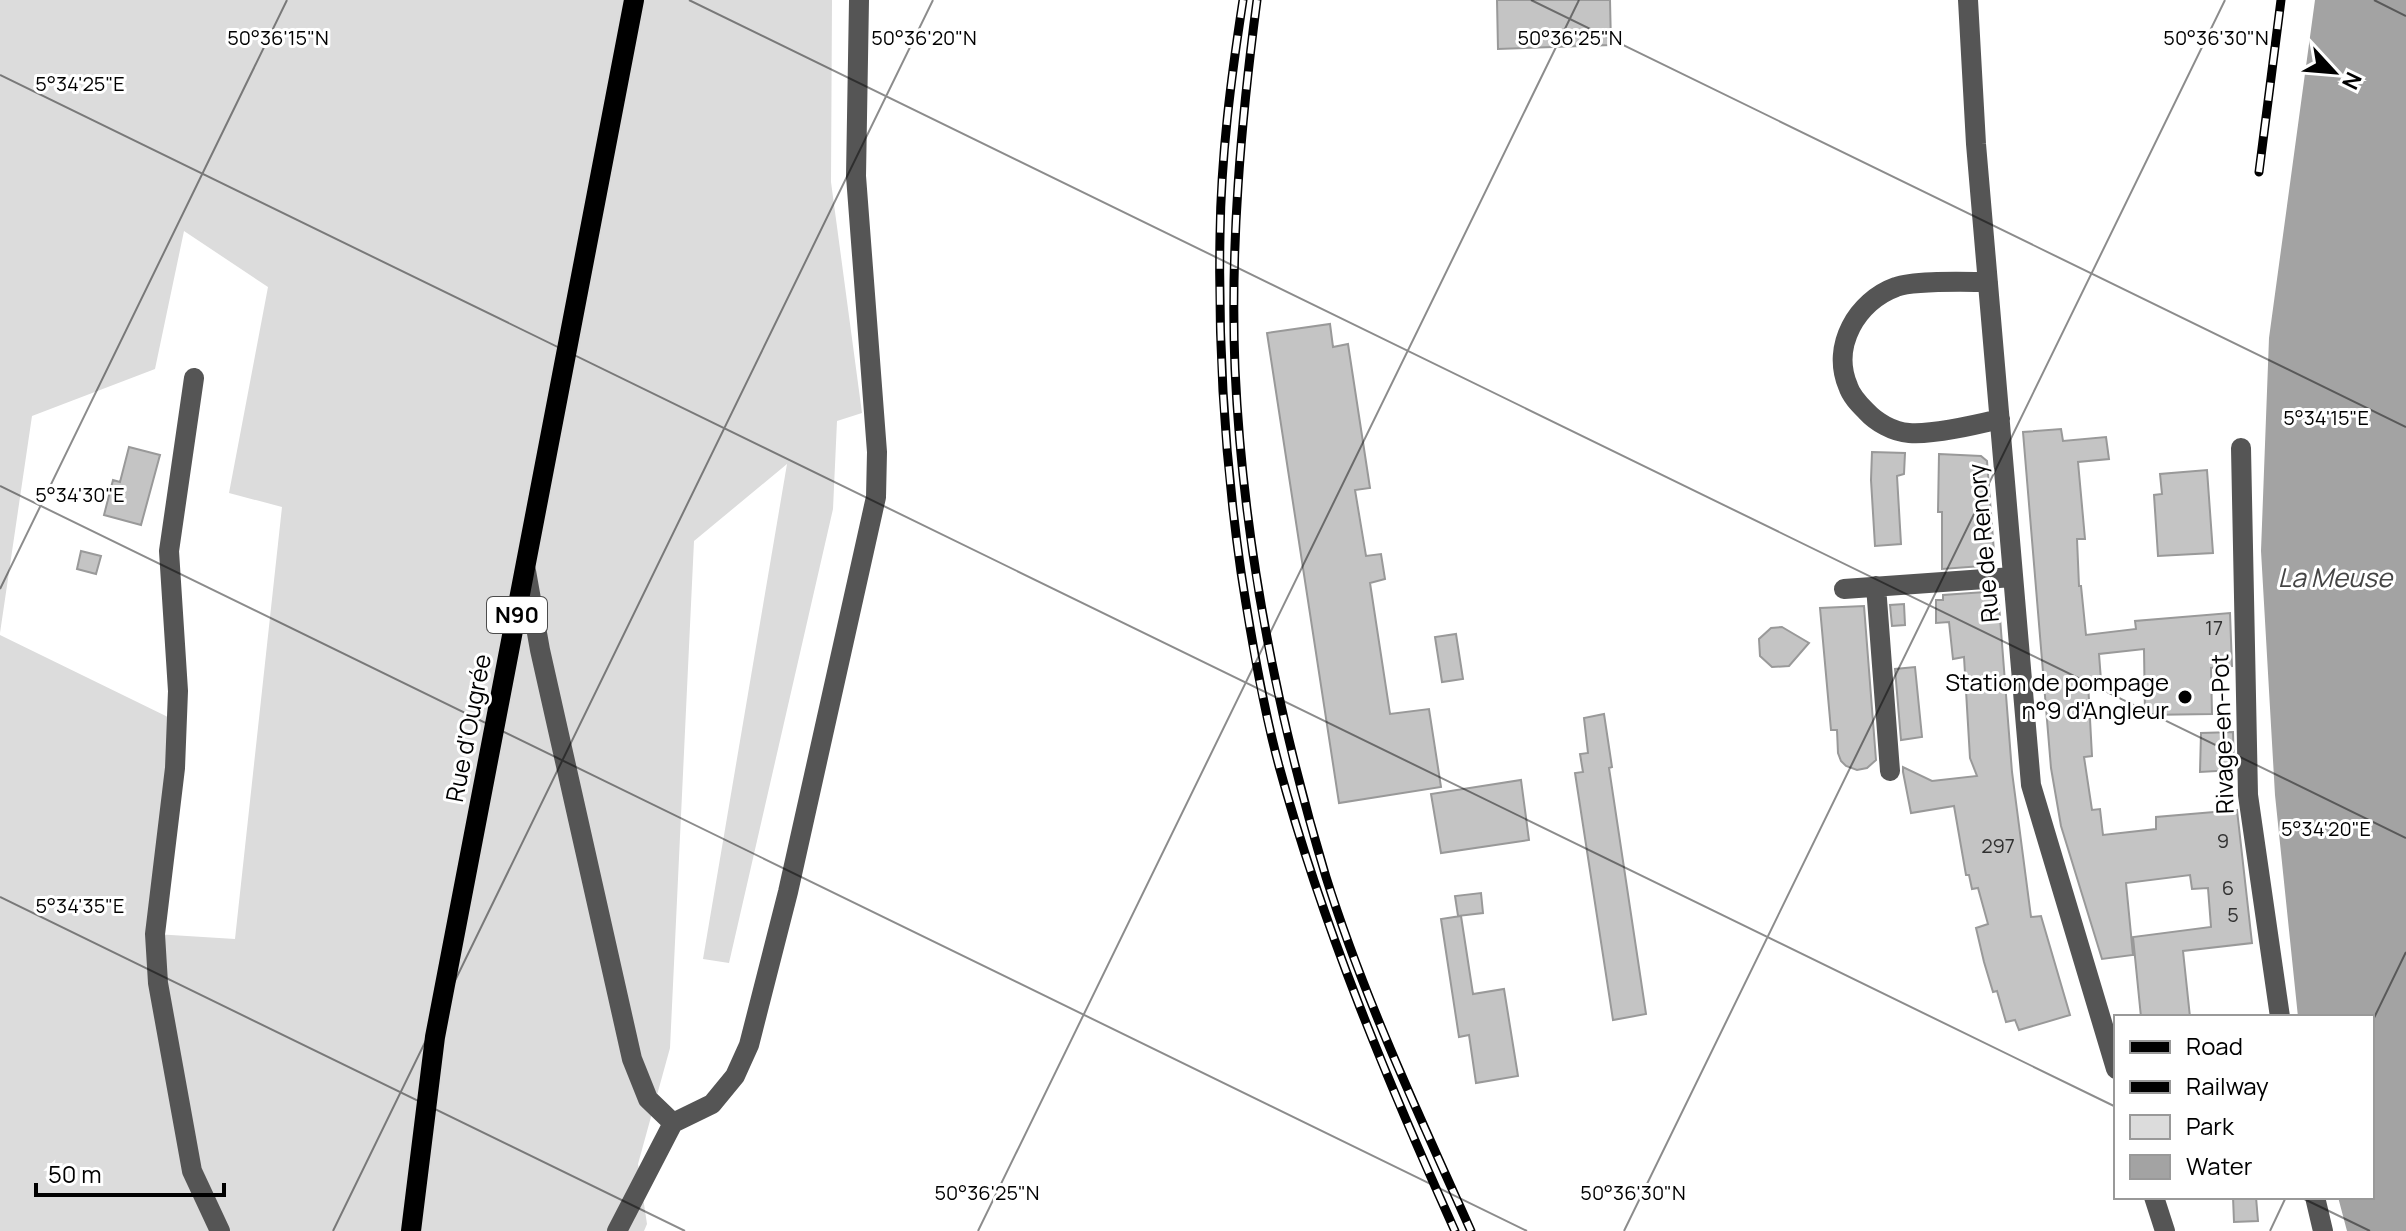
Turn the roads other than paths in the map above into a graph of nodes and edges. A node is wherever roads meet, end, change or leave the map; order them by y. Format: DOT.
graph roads {
  1 [pos="634,0"];
  2 [pos="859,0"];
  3 [pos="1968,0"];
  4 [pos="1988,282"];
  5 [pos="194,378"];
  6 [pos="2000,419"];
  7 [pos="2241,448"];
  8 [pos="526,571"];
  9 [pos="2013,577"];
  10 [pos="1876,586"];
  11 [pos="1844,589"];
  12 [pos="1890,771"];
  13 [pos="2280,1015"];
  14 [pos="2114,1063"];
  15 [pos="673,1123"];
  16 [pos="2155,1199"];
  17 [pos="2315,1199"];
  18 [pos="220,1231"];
  19 [pos="411,1231"];
  20 [pos="617,1231"];
  21 [pos="2165,1231"];
  22 [pos="2323,1231"];
  1 -- 8 [label="main road, Rue d'Ougrée / N90"];
  2 -- 15 [label="street"];
  3 -- 4 [label="street, Rue de Renory"];
  4 -- 6 [label="street, Rue de Renory"];
  4 -- 6 [label="street"];
  5 -- 18 [label="street"];
  6 -- 9 [label="street, Rue de Renory"];
  7 -- 13 [label="street, Rivage-en-Pot"];
  8 -- 15 [label="street"];
  8 -- 19 [label="main road, Rue d'Ougrée / N90"];
  9 -- 10 [label="street"];
  9 -- 14 [label="street, Rue de Renory"];
  10 -- 11 [label="street"];
  10 -- 12 [label="street"];
  15 -- 20 [label="street"];
  16 -- 21 [label="street"];
  17 -- 22 [label="street"];
}
